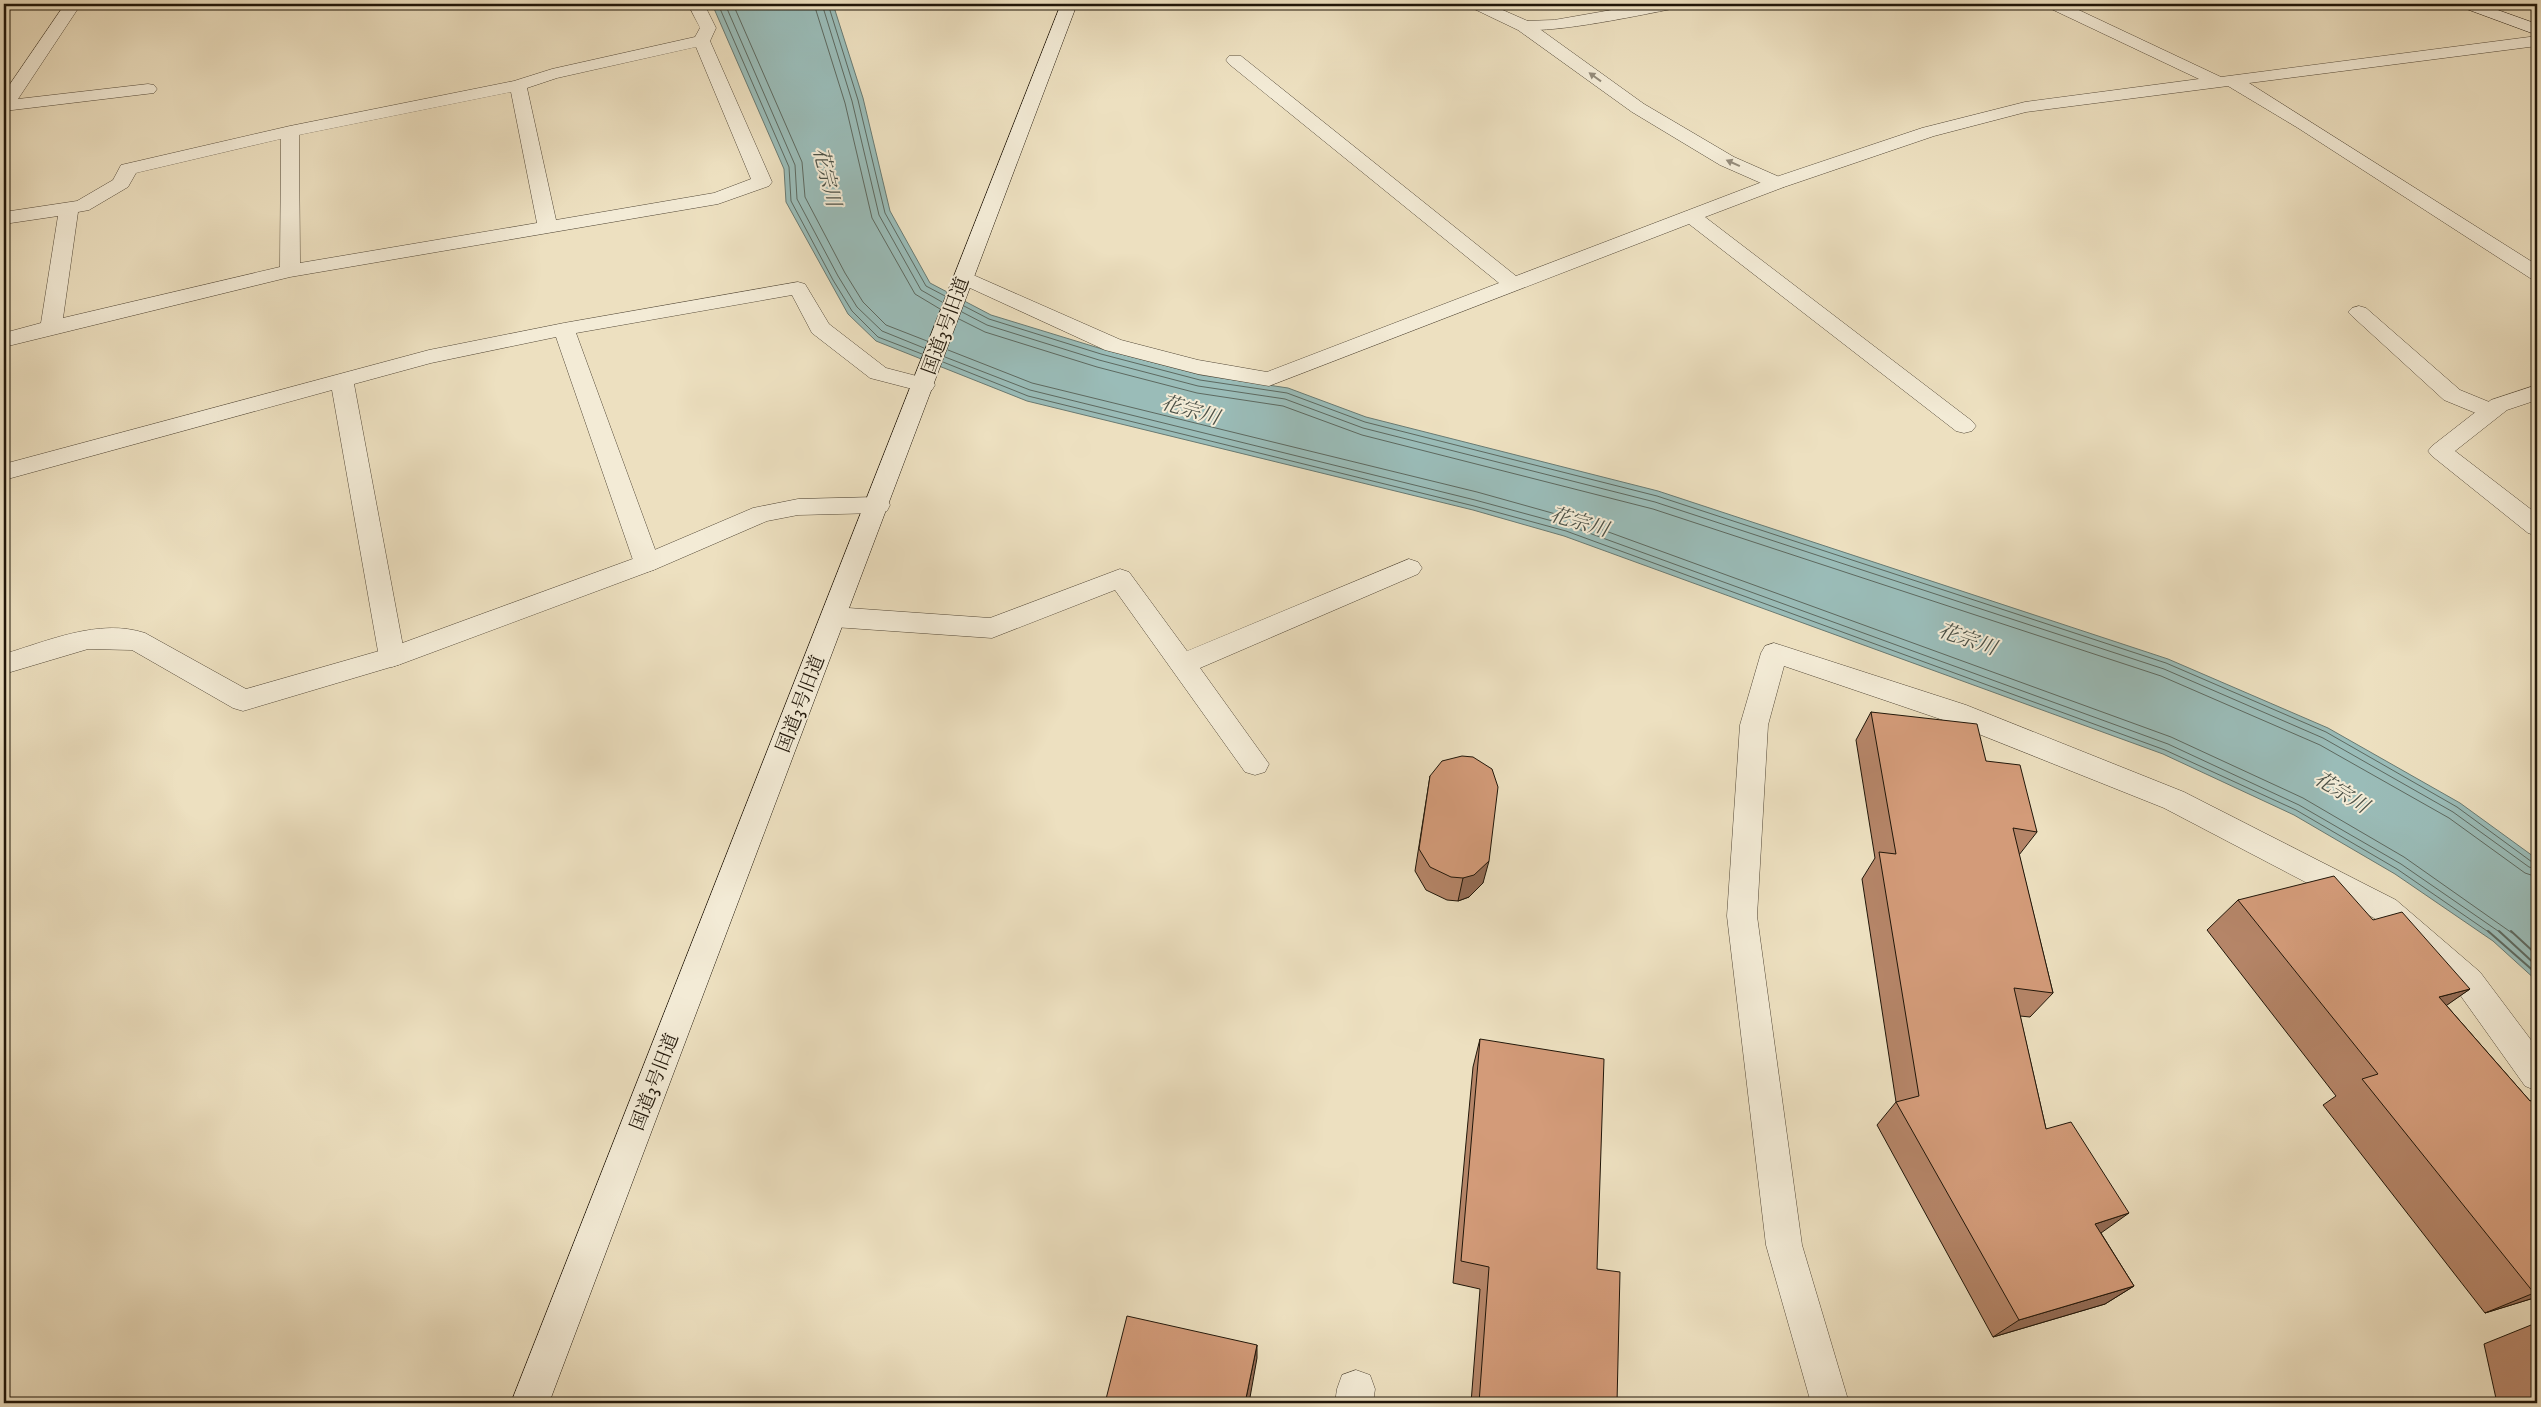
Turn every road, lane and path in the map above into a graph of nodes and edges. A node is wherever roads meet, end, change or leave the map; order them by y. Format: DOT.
graph roads {
  1 [pos="73,4"];
  2 [pos="696,4"];
  3 [pos="1068,4"];
  4 [pos="1476,4"];
  5 [pos="1672,4"];
  6 [pos="2094,4"];
  7 [pos="2467,4"];
  8 [pos="2057,6"];
  9 [pos="1524,26"];
  10 [pos="2537,30"];
  11 [pos="702,41"];
  12 [pos="2537,41"];
  13 [pos="1235,60"];
  14 [pos="2223,80"];
  15 [pos="518,85"];
  16 [pos="148,89"];
  17 [pos="4,106"];
  18 [pos="290,131"];
  19 [pos="1778,183"];
  20 [pos="69,208"];
  21 [pos="1691,216"];
  22 [pos="4,218"];
  23 [pos="548,226"];
  24 [pos="290,270"];
  25 [pos="2537,274"];
  26 [pos="963,283"];
  27 [pos="1514,285"];
  28 [pos="2359,312"];
  29 [pos="51,327"];
  30 [pos="564,329"];
  31 [pos="4,340"];
  32 [pos="342,380"];
  33 [pos="926,381"];
  34 [pos="2537,392"];
  35 [pos="2491,412"];
  36 [pos="1964,426"];
  37 [pos="4,472"];
  38 [pos="878,505"];
  39 [pos="2537,527"];
  40 [pos="647,563"];
  41 [pos="1409,568"];
  42 [pos="834,617"];
  43 [pos="392,657"];
  44 [pos="4,664"];
  45 [pos="1182,664"];
  46 [pos="1255,764"];
  47 [pos="2537,1075"];
  48 [pos="530,1403"];
  49 [pos="1830,1403"];
  1 -- 17 [label="street"];
  2 -- 11 [label="street"];
  3 -- 26 [label="street, 国道3号旧道"];
  4 -- 9 [label="street"];
  5 -- 9 [label="street"];
  6 -- 8 [label="street"];
  7 -- 10 [label="street"];
  8 -- 14 [label="street"];
  19 -- 9 [label="street, one-way"];
  11 -- 15 [label="street"];
  11 -- 23 [label="street"];
  12 -- 14 [label="street"];
  13 -- 27 [label="street"];
  14 -- 19 [label="street"];
  14 -- 25 [label="street"];
  15 -- 18 [label="street"];
  15 -- 23 [label="street"];
  16 -- 17 [label="street"];
  18 -- 20 [label="street"];
  18 -- 24 [label="street"];
  19 -- 21 [label="street"];
  20 -- 22 [label="street"];
  20 -- 29 [label="street"];
  21 -- 27 [label="street"];
  21 -- 36 [label="street"];
  23 -- 24 [label="street"];
  24 -- 29 [label="street"];
  26 -- 27 [label="street"];
  26 -- 33 [label="street, 国道3号旧道"];
  28 -- 35 [label="street"];
  29 -- 31 [label="street"];
  30 -- 32 [label="street"];
  30 -- 33 [label="street"];
  30 -- 40 [label="street"];
  32 -- 37 [label="street"];
  32 -- 43 [label="street"];
  33 -- 38 [label="street, 国道3号旧道"];
  34 -- 35 [label="street"];
  35 -- 39 [label="street"];
  38 -- 40 [label="street"];
  38 -- 42 [label="street, 国道3号旧道"];
  40 -- 43 [label="street"];
  41 -- 45 [label="street"];
  42 -- 45 [label="street"];
  42 -- 48 [label="street, 国道3号旧道"];
  43 -- 44 [label="street"];
  45 -- 46 [label="street"];
  47 -- 49 [label="street"];
}
